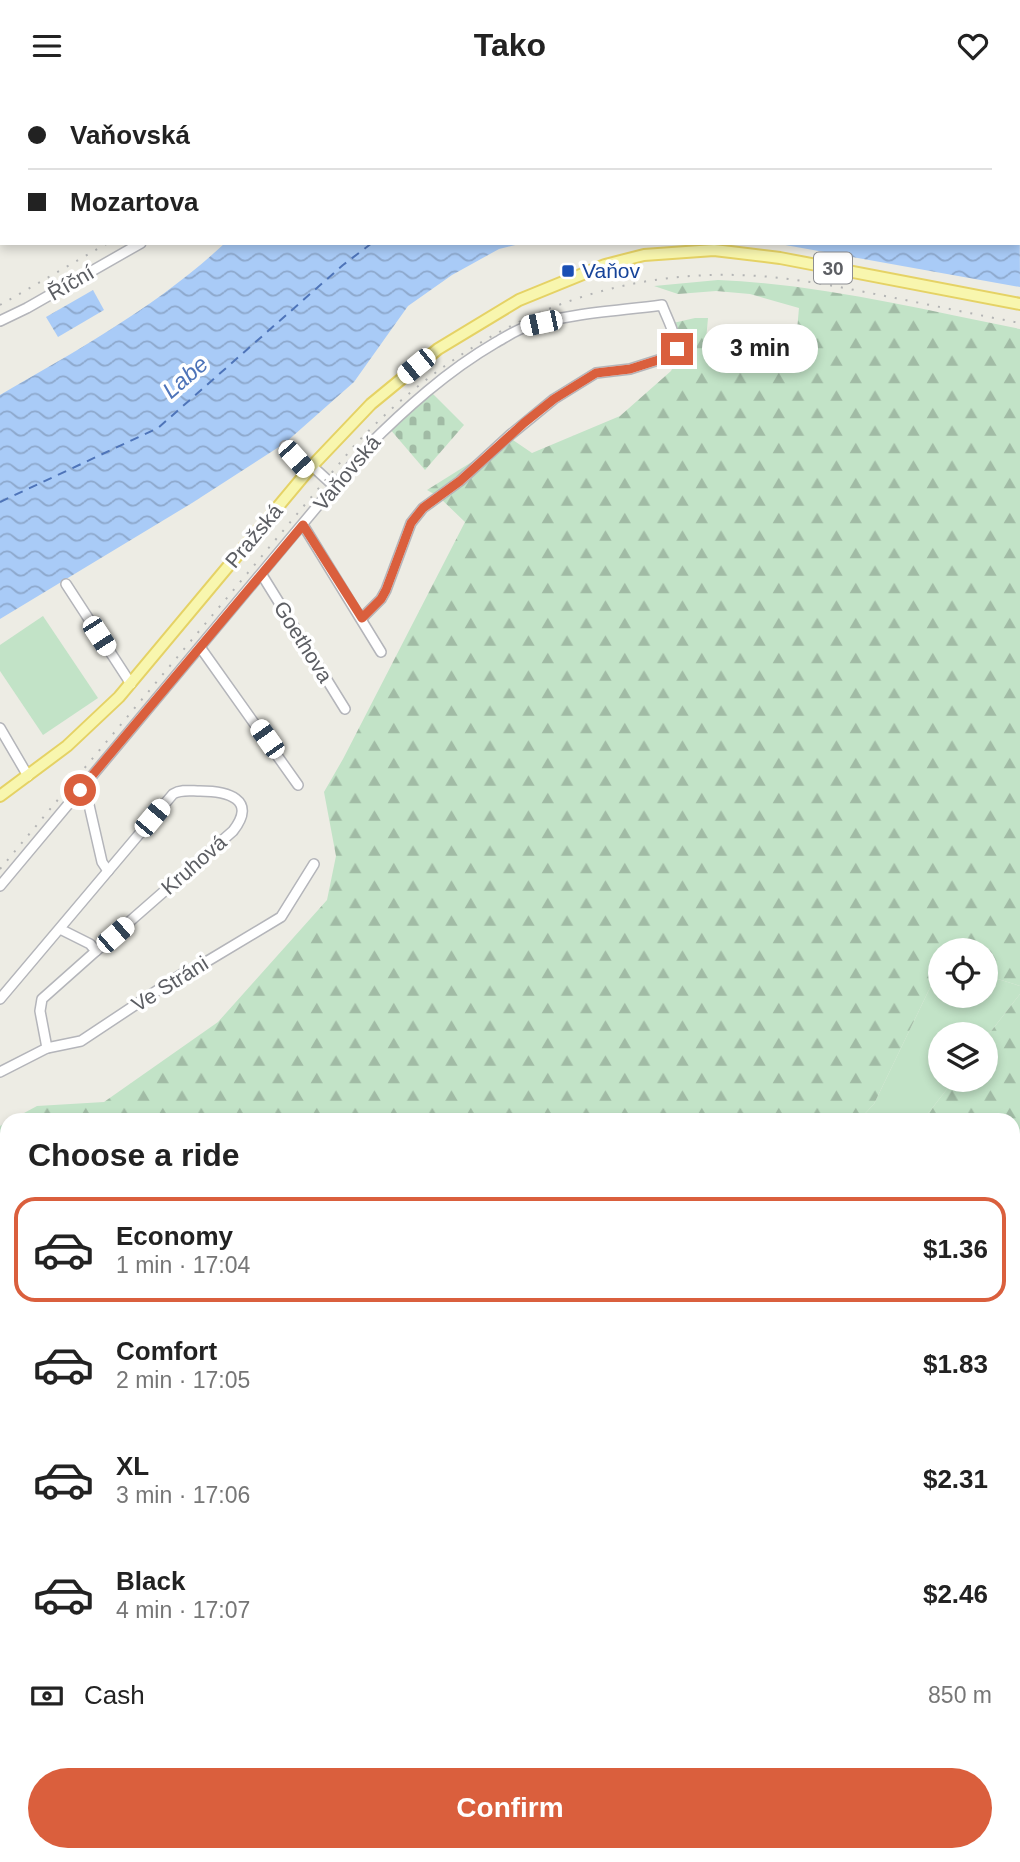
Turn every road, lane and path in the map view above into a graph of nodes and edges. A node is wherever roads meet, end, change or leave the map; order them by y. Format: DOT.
graph roads {
  1 [pos="138,245"];
  2 [pos="1020,304"];
  3 [pos="0,321"];
  4 [pos="285,446"];
  5 [pos="309,469"];
  6 [pos="335,487"];
  7 [pos="303,525"];
  8 [pos="262,575"];
  9 [pos="66,584"];
  10 [pos="362,618"];
  11 [pos="200,647"];
  12 [pos="381,652"];
  13 [pos="131,684"];
  14 [pos="345,709"];
  15 [pos="0,728"];
  16 [pos="28,776"];
  17 [pos="298,785"];
  18 [pos="80,790"];
  19 [pos="0,796"];
  20 [pos="314,864"];
  21 [pos="108,871"];
  22 [pos="0,886"];
  23 [pos="60,929"];
  24 [pos="96,951"];
  25 [pos="0,999"];
  26 [pos="47,1048"];
  27 [pos="0,1072"];
  1 -- 3 [label="street, Říční"];
  2 -- 5 [label="main road, Pražská / 30"];
  4 -- 5 [label="street"];
  5 -- 6 [label="street"];
  5 -- 13 [label="main road, Pražská / 30"];
  6 -- 7 [label="street, Vaňovská"];
  6 -- 10 [label="street, Vaňovská"];
  7 -- 8 [label="street, Vaňovská"];
  7 -- 10 [label="street"];
  8 -- 11 [label="street, Vaňovská"];
  8 -- 14 [label="street, Goethova"];
  9 -- 13 [label="street"];
  10 -- 12 [label="street"];
  11 -- 17 [label="street"];
  11 -- 18 [label="street, Vaňovská"];
  13 -- 16 [label="main road, Pražská / 30"];
  15 -- 16 [label="street"];
  16 -- 19 [label="main road, Pražská / 30"];
  18 -- 21 [label="street"];
  18 -- 22 [label="street, Vaňovská"];
  20 -- 26 [label="street, Ve Stráni"];
  21 -- 23 [label="street, Kruhová"];
  21 -- 24 [label="street, Kruhová"];
  23 -- 24 [label="street"];
  23 -- 25 [label="street, Kruhová"];
  24 -- 26 [label="street, Kruhová"];
  26 -- 27 [label="street, Ve Stráni"];
}
